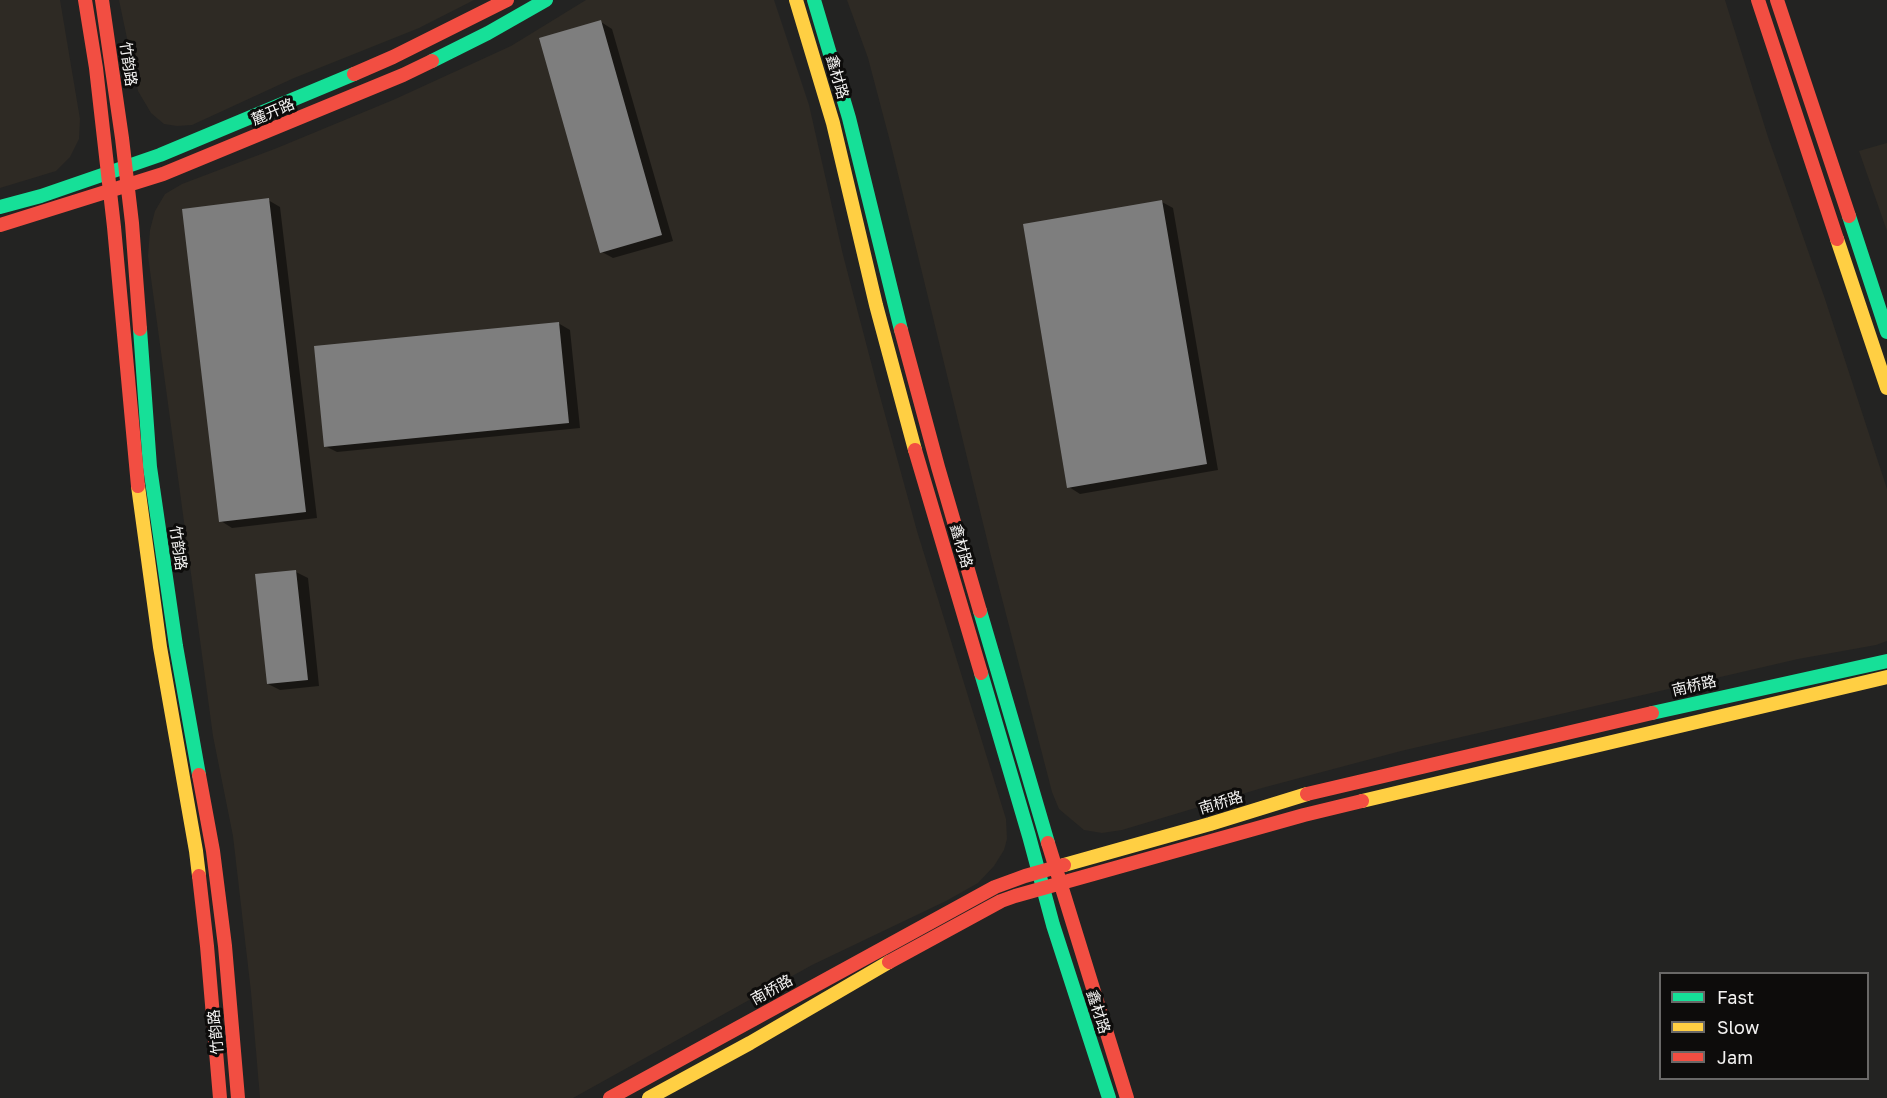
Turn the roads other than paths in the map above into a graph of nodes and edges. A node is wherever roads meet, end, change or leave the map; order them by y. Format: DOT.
graph roads {
  1 [pos="85,0"];
  2 [pos="102,0"];
  3 [pos="507,0"];
  4 [pos="546,0"];
  5 [pos="796,0"];
  6 [pos="814,0"];
  7 [pos="1758,0"];
  8 [pos="1777,0"];
  9 [pos="126,166"];
  10 [pos="108,173"];
  11 [pos="128,185"];
  12 [pos="110,191"];
  13 [pos="0,207"];
  14 [pos="0,225"];
  15 [pos="1887,332"];
  16 [pos="1887,388"];
  17 [pos="1887,660"];
  18 [pos="1887,677"];
  19 [pos="1056,867"];
  20 [pos="1039,872"];
  21 [pos="1060,882"];
  22 [pos="1042,887"];
  23 [pos="220,1098"];
  24 [pos="238,1098"];
  25 [pos="610,1098"];
  26 [pos="649,1098"];
  27 [pos="1109,1098"];
  28 [pos="1127,1098"];
  1 -- 10 [label="main road, 竹韵路"];
  2 -- 9 [label="main road, 竹韵路"];
  3 -- 9 [label="main road, 麓开路"];
  4 -- 11 [label="main road, 麓开路"];
  5 -- 20 [label="main road, 鑫材路"];
  6 -- 19 [label="main road, 鑫材路"];
  7 -- 16 [label="main road"];
  8 -- 15 [label="main road"];
  9 -- 10 [label="main road, 麓开路"];
  9 -- 11 [label="main road, 竹韵路"];
  10 -- 12 [label="main road, 竹韵路"];
  10 -- 13 [label="main road, 麓开路"];
  11 -- 12 [label="main road, 麓开路"];
  11 -- 24 [label="main road, 竹韵路"];
  12 -- 14 [label="main road, 麓开路"];
  12 -- 23 [label="main road, 竹韵路"];
  17 -- 19 [label="main road, 南桥路"];
  18 -- 21 [label="main road"];
  19 -- 20 [label="main road, 南桥路"];
  19 -- 21 [label="main road, 鑫材路"];
  20 -- 22 [label="main road, 鑫材路"];
  20 -- 25 [label="main road, 南桥路"];
  21 -- 22 [label="main road"];
  21 -- 28 [label="main road, 鑫材路"];
  22 -- 26 [label="main road"];
  22 -- 27 [label="main road, 鑫材路"];
}
